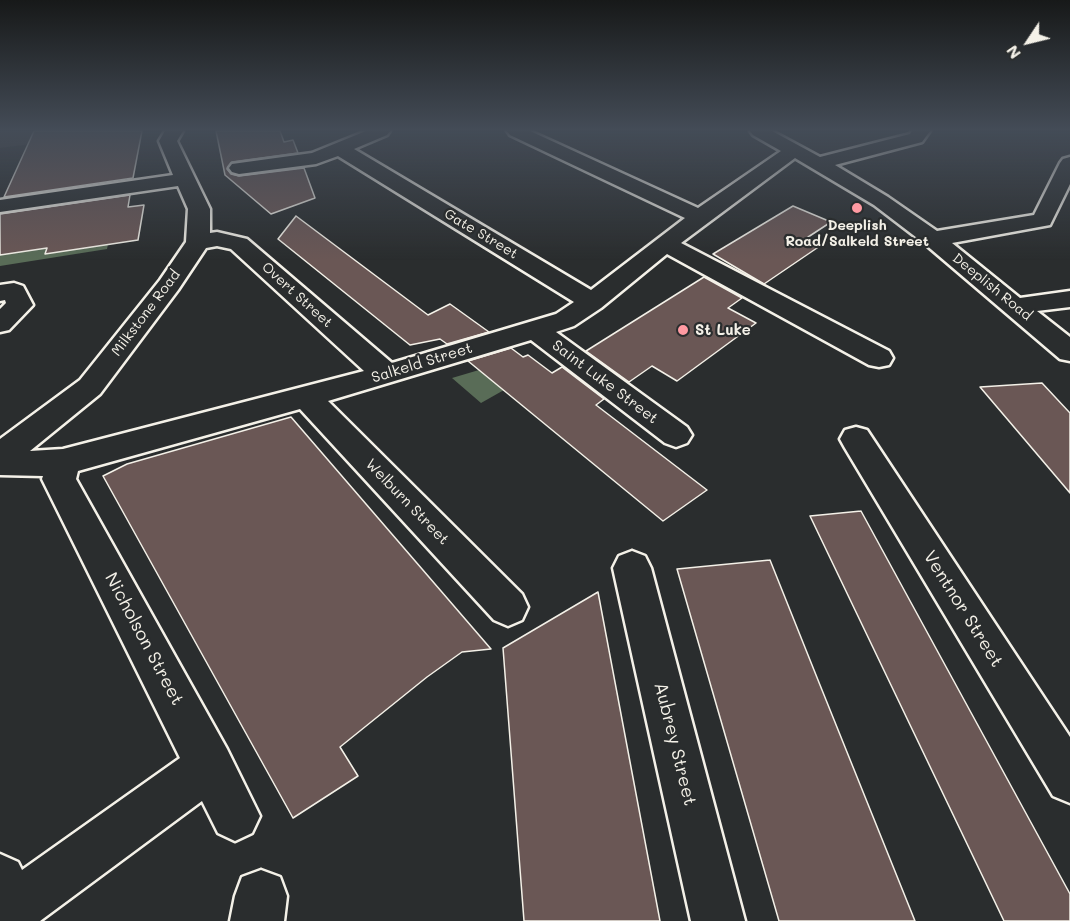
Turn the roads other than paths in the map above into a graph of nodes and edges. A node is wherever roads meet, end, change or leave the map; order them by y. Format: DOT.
graph roads {
  1 [pos="184,174"];
  2 [pos="382,174"];
  3 [pos="608,174"];
  4 [pos="775,174"];
  5 [pos="837,174"];
  6 [pos="1065,174"];
  7 [pos="186,179"];
  8 [pos="0,206"];
  9 [pos="700,217"];
  10 [pos="933,239"];
  11 [pos="198,242"];
  12 [pos="666,244"];
  13 [pos="0,293"];
  14 [pos="1070,299"];
  15 [pos="592,302"];
  16 [pos="1017,306"];
  17 [pos="0,324"];
  18 [pos="533,328"];
  19 [pos="1070,352"];
  20 [pos="879,358"];
  21 [pos="387,375"];
  22 [pos="306,397"];
  23 [pos="676,435"];
  24 [pos="856,438"];
  25 [pos="0,457"];
  26 [pos="0,462"];
  27 [pos="63,462"];
  28 [pos="632,568"];
  29 [pos="508,607"];
  30 [pos="210,766"];
  31 [pos="1070,779"];
  32 [pos="235,816"];
  33 [pos="7,904"];
  34 [pos="718,921"];
  1 -- 7 [label="street"];
  2 -- 15 [label="street, Gate Street"];
  3 -- 9 [label="street"];
  4 -- 9 [label="street, Salkeld Street"];
  5 -- 10 [label="street, Deeplish Road"];
  6 -- 10 [label="street"];
  7 -- 8 [label="street"];
  7 -- 11 [label="street"];
  9 -- 12 [label="street, Salkeld Street"];
  10 -- 16 [label="street, Deeplish Road"];
  11 -- 21 [label="street, Overt Street"];
  11 -- 25 [label="street, Milkstone Road"];
  12 -- 15 [label="street, Salkeld Street"];
  12 -- 20 [label="street"];
  13 -- 17 [label="street"];
  14 -- 16 [label="street"];
  15 -- 18 [label="street, Salkeld Street"];
  16 -- 19 [label="street, Deeplish Road"];
  18 -- 21 [label="street, Salkeld Street"];
  18 -- 23 [label="street, Saint Luke Street"];
  21 -- 22 [label="street, Salkeld Street"];
  22 -- 27 [label="street, Salkeld Street"];
  22 -- 29 [label="street, Welburn Street"];
  24 -- 31 [label="street, Ventnor Street"];
  26 -- 27 [label="street, Salkeld Street"];
  27 -- 30 [label="street, Nicholson Street"];
  28 -- 34 [label="street, Aubrey Street"];
  30 -- 32 [label="street, Nicholson Street"];
  30 -- 33 [label="street"];
}
